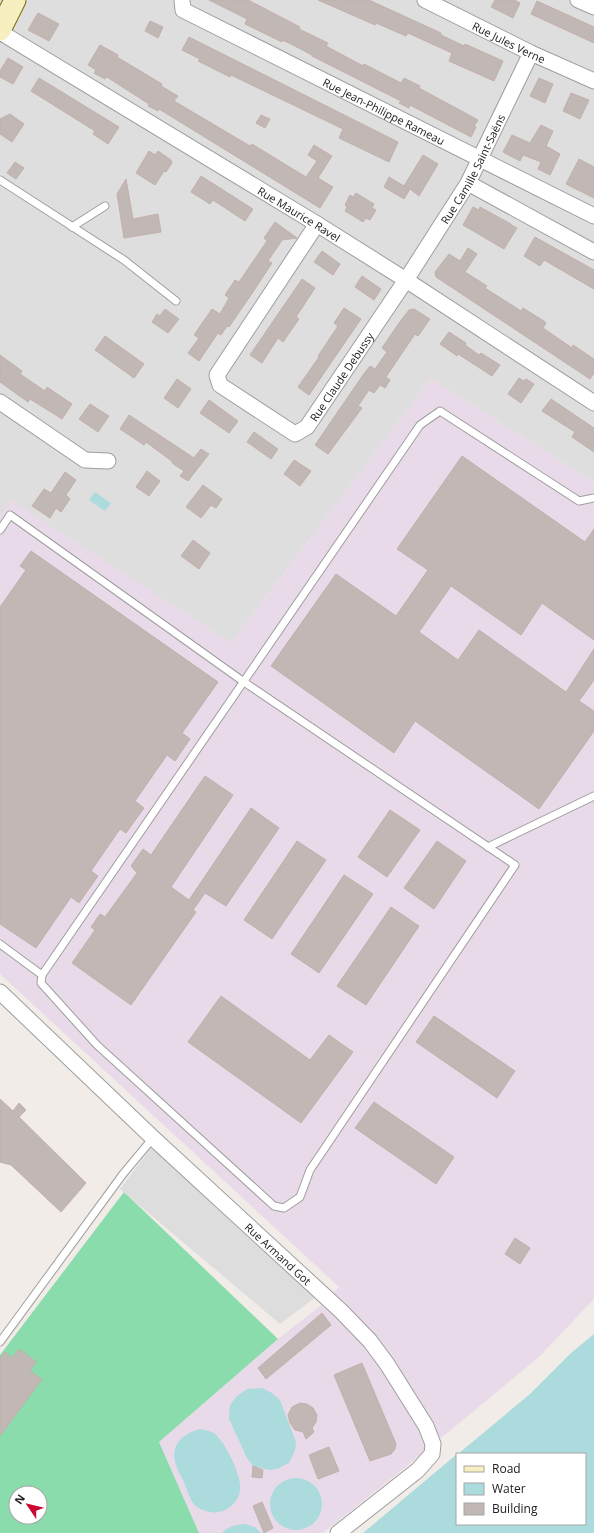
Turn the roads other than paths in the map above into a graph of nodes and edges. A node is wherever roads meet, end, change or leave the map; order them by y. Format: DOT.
graph roads {
  1 [pos="15,0"];
  2 [pos="182,0"];
  3 [pos="425,0"];
  4 [pos="578,0"];
  5 [pos="594,7"];
  6 [pos="0,31"];
  7 [pos="531,53"];
  8 [pos="594,81"];
  9 [pos="480,160"];
  10 [pos="0,180"];
  11 [pos="468,183"];
  12 [pos="105,206"];
  13 [pos="594,216"];
  14 [pos="317,224"];
  15 [pos="72,227"];
  16 [pos="594,252"];
  17 [pos="406,280"];
  18 [pos="176,301"];
  19 [pos="0,402"];
  20 [pos="594,403"];
  21 [pos="108,461"];
  22 [pos="594,498"];
  23 [pos="0,530"];
  24 [pos="244,682"];
  25 [pos="594,796"];
  26 [pos="488,847"];
  27 [pos="0,944"];
  28 [pos="42,975"];
  29 [pos="0,992"];
  30 [pos="153,1138"];
  31 [pos="0,1342"];
  32 [pos="338,1533"];
  1 -- 6 [label="main road"];
  2 -- 9 [label="street, Rue Jean-Philippe Rameau"];
  3 -- 7 [label="street, Rue Jules Verne"];
  4 -- 5 [label="street"];
  6 -- 14 [label="street, Rue Maurice Ravel"];
  7 -- 8 [label="street, Rue Jules Verne"];
  7 -- 9 [label="street, Rue Camille Saint-Saëns"];
  9 -- 11 [label="street, Rue Camille Saint-Saëns"];
  9 -- 13 [label="street, Rue Jean-Philippe Rameau"];
  10 -- 15 [label="lane"];
  11 -- 16 [label="street"];
  11 -- 17 [label="street, Rue Camille Saint-Saëns"];
  12 -- 15 [label="lane"];
  14 -- 17 [label="street, Rue Maurice Ravel"];
  14 -- 17 [label="street, Rue Claude Debussy"];
  15 -- 18 [label="lane"];
  17 -- 20 [label="street, Rue Maurice Ravel"];
  19 -- 21 [label="street"];
  22 -- 24 [label="lane"];
  23 -- 24 [label="lane"];
  24 -- 26 [label="lane"];
  24 -- 28 [label="lane"];
  25 -- 26 [label="lane"];
  26 -- 28 [label="lane"];
  27 -- 28 [label="lane"];
  29 -- 30 [label="street, Rue Armand Got"];
  30 -- 31 [label="lane"];
  30 -- 32 [label="street, Rue Armand Got"];
}
